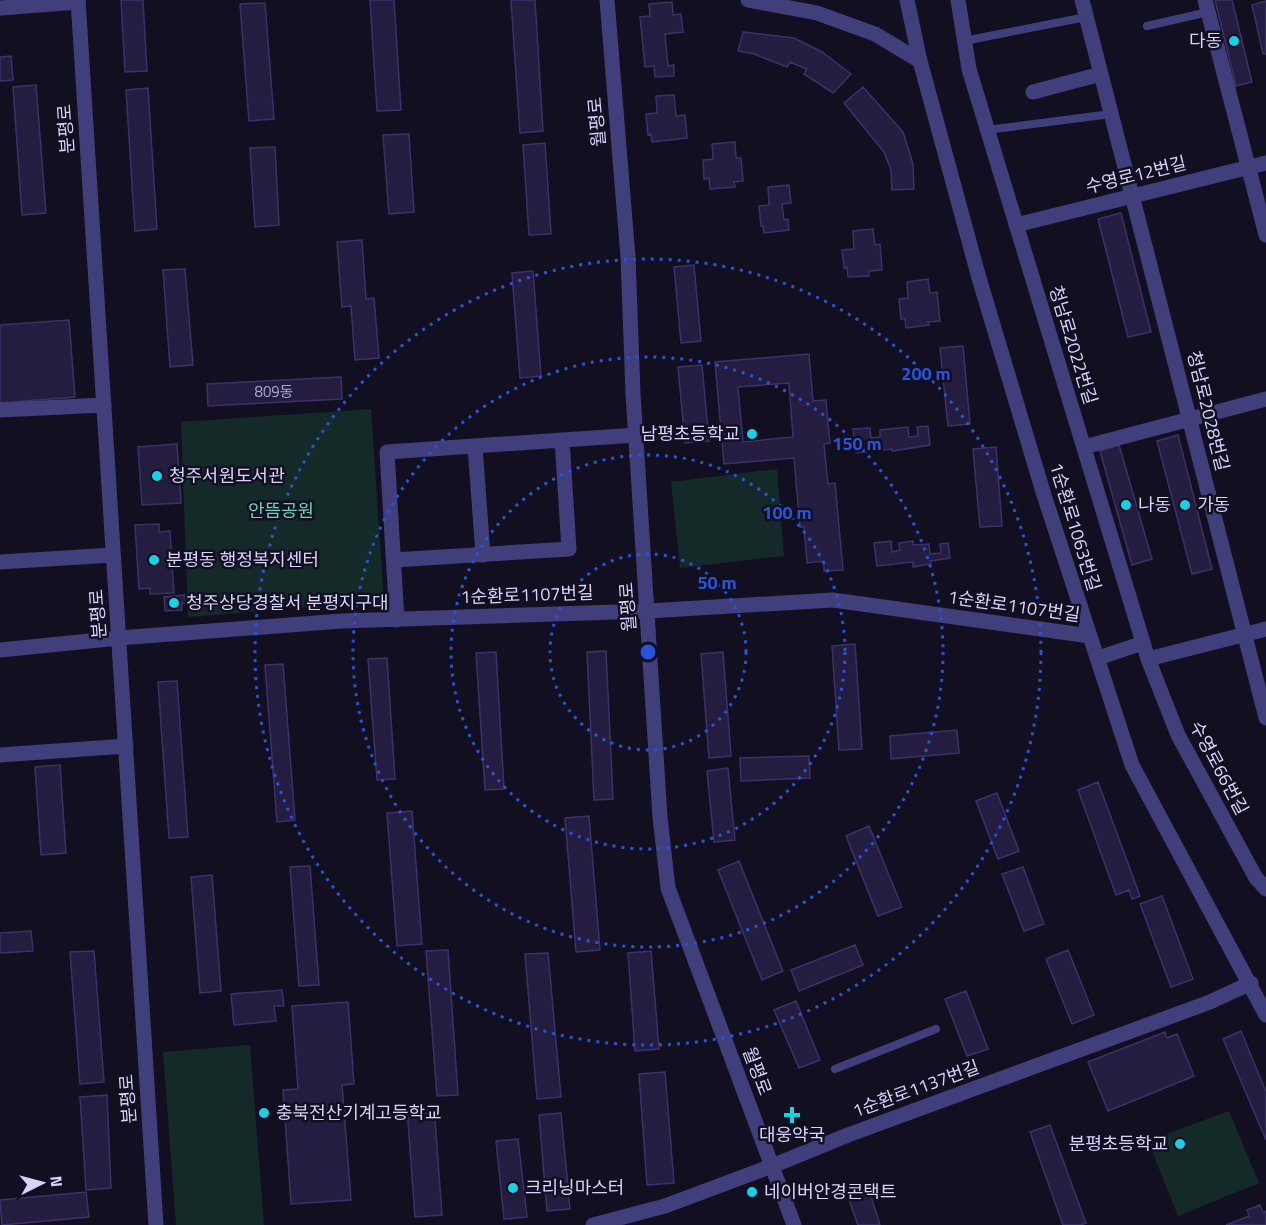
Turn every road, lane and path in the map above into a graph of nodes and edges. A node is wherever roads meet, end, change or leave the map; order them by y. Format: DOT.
graph roads {
  1 [pos="607,0"];
  2 [pos="748,0"];
  3 [pos="907,0"];
  4 [pos="958,0"];
  5 [pos="1082,0"];
  6 [pos="78,1"];
  7 [pos="20,3"];
  8 [pos="1207,6"];
  9 [pos="0,8"];
  10 [pos="1086,17"];
  11 [pos="1147,26"];
  12 [pos="964,41"];
  13 [pos="920,61"];
  14 [pos="1101,74"];
  15 [pos="1033,92"];
  16 [pos="1111,114"];
  17 [pos="987,130"];
  18 [pos="1266,163"];
  19 [pos="1248,168"];
  20 [pos="1133,196"];
  21 [pos="1016,225"];
  22 [pos="1266,236"];
  23 [pos="1266,399"];
  24 [pos="104,405"];
  25 [pos="0,411"];
  26 [pos="1190,419"];
  27 [pos="636,435"];
  28 [pos="562,440"];
  29 [pos="475,446"];
  30 [pos="1084,447"];
  31 [pos="113,555"];
  32 [pos="483,555"];
  33 [pos="394,561"];
  34 [pos="0,562"];
  35 [pos="648,610"];
  36 [pos="397,620"];
  37 [pos="1266,629"];
  38 [pos="1245,634"];
  39 [pos="1090,636"];
  40 [pos="119,638"];
  41 [pos="1143,643"];
  42 [pos="0,650"];
  43 [pos="1098,658"];
  44 [pos="1148,659"];
  45 [pos="1266,718"];
  46 [pos="126,746"];
  47 [pos="0,755"];
  48 [pos="1263,881"];
  49 [pos="1251,983"];
  50 [pos="1266,1015"];
  51 [pos="936,1029"];
  52 [pos="835,1069"];
  53 [pos="772,1166"];
  54 [pos="156,1225"];
  55 [pos="592,1225"];
  56 [pos="794,1225"];
  1 -- 27 [label="street, 월평로"];
  2 -- 13 [label="street"];
  3 -- 13 [label="street, 1순환로1063번길"];
  4 -- 12 [label="street, 청남로2022번길"];
  5 -- 10 [label="street, 청남로2028번길"];
  6 -- 7 [label="street"];
  6 -- 24 [label="street, 분평로"];
  7 -- 9 [label="street"];
  8 -- 11 [label="lane"];
  8 -- 19 [label="street"];
  10 -- 12 [label="lane"];
  10 -- 14 [label="street, 청남로2028번길"];
  12 -- 17 [label="street, 청남로2022번길"];
  13 -- 39 [label="street, 1순환로1063번길"];
  14 -- 15 [label="street"];
  14 -- 16 [label="street, 청남로2028번길"];
  16 -- 17 [label="lane"];
  16 -- 20 [label="street, 청남로2028번길"];
  17 -- 21 [label="street, 청남로2022번길"];
  18 -- 19 [label="street, 수영로12번길"];
  19 -- 20 [label="street, 수영로12번길"];
  19 -- 22 [label="street"];
  20 -- 21 [label="street, 수영로12번길"];
  20 -- 26 [label="street, 청남로2028번길"];
  21 -- 30 [label="street, 청남로2022번길"];
  23 -- 26 [label="street"];
  24 -- 25 [label="street"];
  24 -- 31 [label="street, 분평로"];
  26 -- 30 [label="street"];
  26 -- 38 [label="street, 청남로2028번길"];
  27 -- 28 [label="street"];
  27 -- 35 [label="street, 월평로"];
  28 -- 29 [label="street"];
  28 -- 32 [label="street"];
  29 -- 32 [label="street"];
  29 -- 33 [label="street"];
  30 -- 41 [label="street, 청남로2022번길"];
  31 -- 34 [label="street"];
  31 -- 40 [label="street, 분평로"];
  32 -- 33 [label="street"];
  33 -- 36 [label="street"];
  35 -- 36 [label="street, 1순환로1107번길"];
  35 -- 39 [label="street, 1순환로1107번길"];
  35 -- 53 [label="street, 월평로"];
  36 -- 40 [label="street, 1순환로1107번길"];
  37 -- 38 [label="street"];
  38 -- 44 [label="street"];
  38 -- 45 [label="street, 청남로2028번길"];
  39 -- 43 [label="street, 1순환로1063번길"];
  40 -- 42 [label="street, 1순환로1107번길"];
  40 -- 46 [label="street, 분평로"];
  41 -- 43 [label="street"];
  41 -- 44 [label="street, 청남로2022번길"];
  43 -- 49 [label="street, 1순환로1063번길"];
  44 -- 48 [label="street, 수영로66번길"];
  46 -- 47 [label="street"];
  46 -- 54 [label="street, 분평로"];
  49 -- 50 [label="street, 1순환로1063번길"];
  49 -- 53 [label="street, 1순환로1137번길"];
  51 -- 52 [label="lane"];
  53 -- 55 [label="street, 1순환로1137번길"];
  53 -- 56 [label="street, 월평로"];
}
